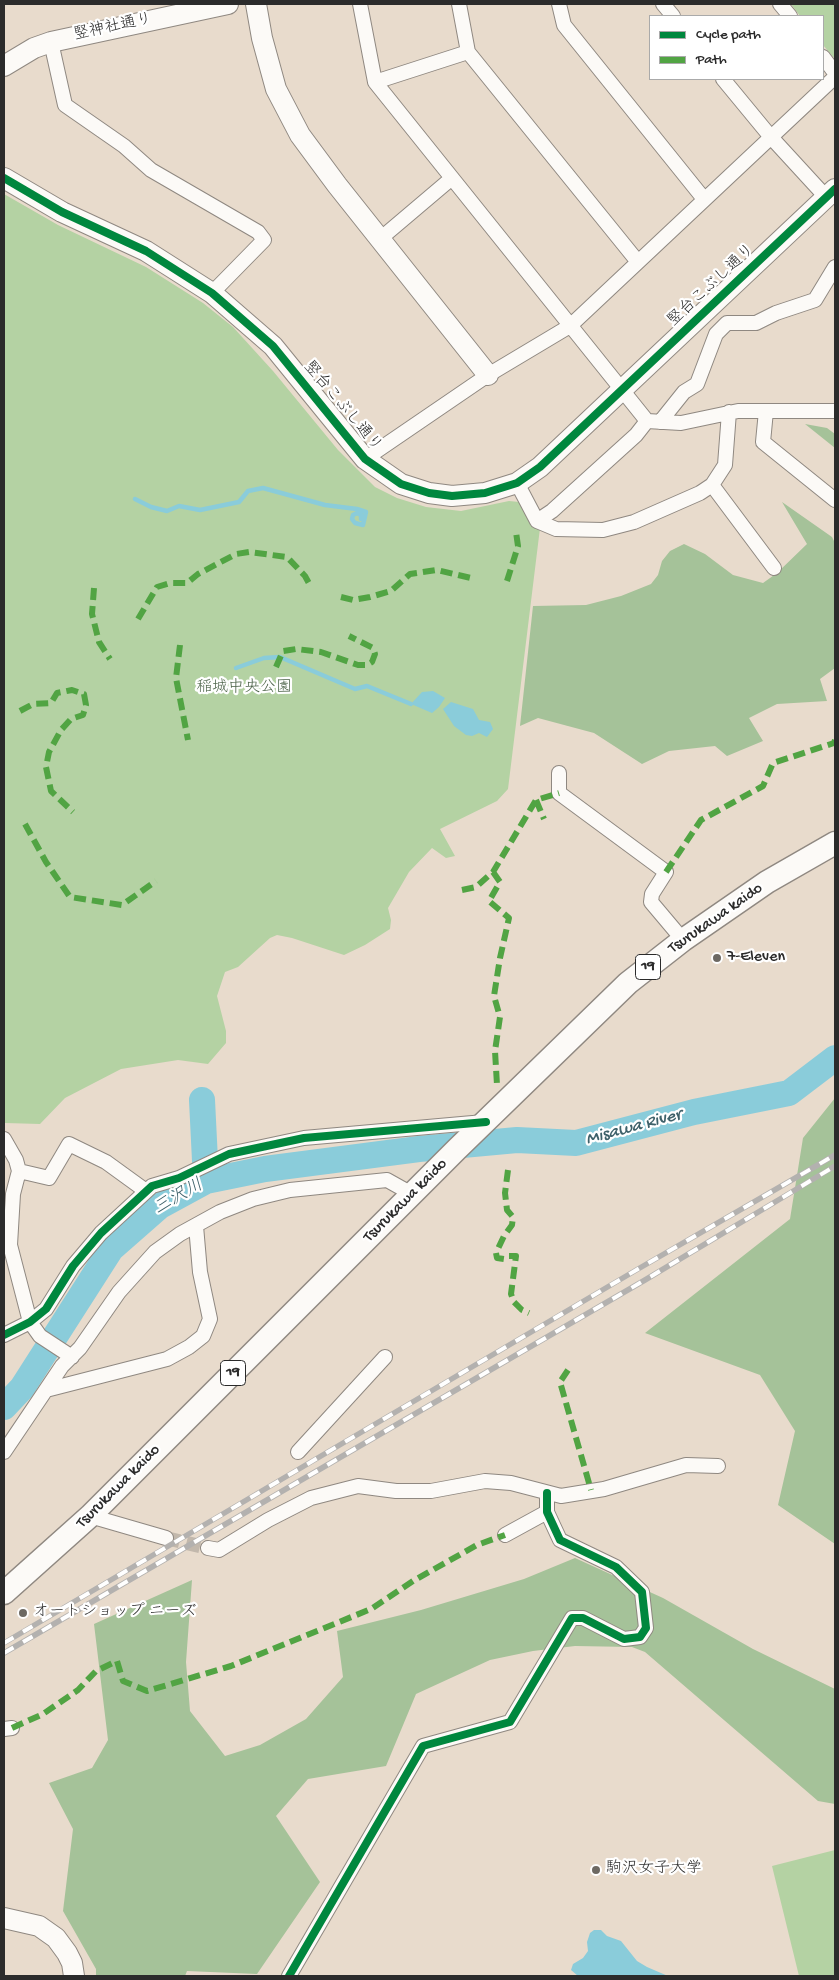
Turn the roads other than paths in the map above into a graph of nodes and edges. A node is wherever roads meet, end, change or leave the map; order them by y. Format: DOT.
graph roads {
  1 [pos="228,4"];
  2 [pos="256,4"];
  3 [pos="360,4"];
  4 [pos="458,4"];
  5 [pos="559,4"];
  6 [pos="663,4"];
  7 [pos="780,4"];
  8 [pos="672,15"];
  9 [pos="789,15"];
  10 [pos="51,42"];
  11 [pos="468,52"];
  12 [pos="824,58"];
  13 [pos="4,66"];
  14 [pos="835,75"];
  15 [pos="724,80"];
  16 [pos="374,82"];
  17 [pos="770,136"];
  18 [pos="4,178"];
  19 [pos="452,178"];
  20 [pos="831,193"];
  21 [pos="704,198"];
  22 [pos="380,239"];
  23 [pos="638,262"];
  24 [pos="835,267"];
  25 [pos="212,293"];
  26 [pos="570,326"];
  27 [pos="488,375"];
  28 [pos="622,390"];
  29 [pos="766,411"];
  30 [pos="835,411"];
  31 [pos="729,412"];
  32 [pos="653,422"];
  33 [pos="365,459"];
  34 [pos="517,483"];
  35 [pos="712,485"];
  36 [pos="835,500"];
  37 [pos="537,521"];
  38 [pos="774,568"];
  39 [pos="558,773"];
  40 [pos="835,843"];
  41 [pos="683,940"];
  42 [pos="486,1122"];
  43 [pos="4,1139"];
  44 [pos="13,1163"];
  45 [pos="146,1191"];
  46 [pos="412,1194"];
  47 [pos="196,1226"];
  48 [pos="7,1244"];
  49 [pos="30,1322"];
  50 [pos="4,1335"];
  51 [pos="68,1354"];
  52 [pos="385,1357"];
  53 [pos="46,1390"];
  54 [pos="4,1452"];
  55 [pos="298,1452"];
  56 [pos="718,1466"];
  57 [pos="547,1492"];
  58 [pos="547,1512"];
  59 [pos="90,1516"];
  60 [pos="505,1535"];
  61 [pos="166,1538"];
  62 [pos="208,1548"];
  63 [pos="4,1593"];
  64 [pos="4,1918"];
  65 [pos="74,1976"];
  66 [pos="289,1976"];
  1 -- 10 [label="street, 竪神社通り"];
  2 -- 22 [label="street"];
  3 -- 16 [label="street"];
  4 -- 11 [label="street"];
  5 -- 21 [label="street"];
  6 -- 8 [label="street"];
  7 -- 9 [label="street"];
  10 -- 13 [label="street, 竪神社通り"];
  10 -- 25 [label="street"];
  11 -- 16 [label="street"];
  11 -- 23 [label="street"];
  12 -- 14 [label="street"];
  14 -- 17 [label="street"];
  15 -- 17 [label="street"];
  16 -- 19 [label="street"];
  17 -- 20 [label="street"];
  17 -- 21 [label="street"];
  18 -- 25 [label="street, 竪台こぶし通り"];
  19 -- 22 [label="street"];
  19 -- 26 [label="street"];
  20 -- 28 [label="street, 竪台こぶし通り"];
  21 -- 23 [label="street"];
  22 -- 27 [label="street"];
  23 -- 26 [label="street"];
  24 -- 32 [label="street"];
  25 -- 33 [label="street, 竪台こぶし通り"];
  26 -- 27 [label="street"];
  26 -- 28 [label="street"];
  27 -- 33 [label="street"];
  28 -- 32 [label="street"];
  28 -- 34 [label="street, 竪台こぶし通り"];
  29 -- 30 [label="street"];
  29 -- 31 [label="street"];
  29 -- 36 [label="street"];
  31 -- 32 [label="street"];
  31 -- 35 [label="street"];
  32 -- 37 [label="street"];
  33 -- 34 [label="street, 竪台こぶし通り"];
  34 -- 37 [label="street"];
  35 -- 37 [label="street"];
  35 -- 38 [label="street"];
  39 -- 41 [label="street"];
  40 -- 41 [label="main road, Tsurukawa kaido / 19"];
  41 -- 42 [label="main road, Tsurukawa kaido / 19"];
  42 -- 45 [label="street"];
  42 -- 46 [label="main road, Tsurukawa kaido / 19"];
  43 -- 44 [label="street"];
  44 -- 45 [label="street"];
  44 -- 48 [label="street"];
  45 -- 49 [label="street"];
  46 -- 47 [label="street"];
  46 -- 59 [label="main road, Tsurukawa kaido / 19"];
  47 -- 51 [label="street"];
  47 -- 53 [label="street"];
  48 -- 49 [label="street"];
  49 -- 50 [label="street"];
  49 -- 51 [label="street"];
  51 -- 53 [label="street"];
  52 -- 55 [label="street"];
  53 -- 54 [label="street"];
  56 -- 57 [label="street"];
  57 -- 58 [label="street"];
  57 -- 62 [label="street"];
  58 -- 60 [label="street"];
  58 -- 66 [label="street"];
  59 -- 61 [label="street"];
  59 -- 63 [label="main road, Tsurukawa kaido / 19"];
  64 -- 65 [label="street"];
}
